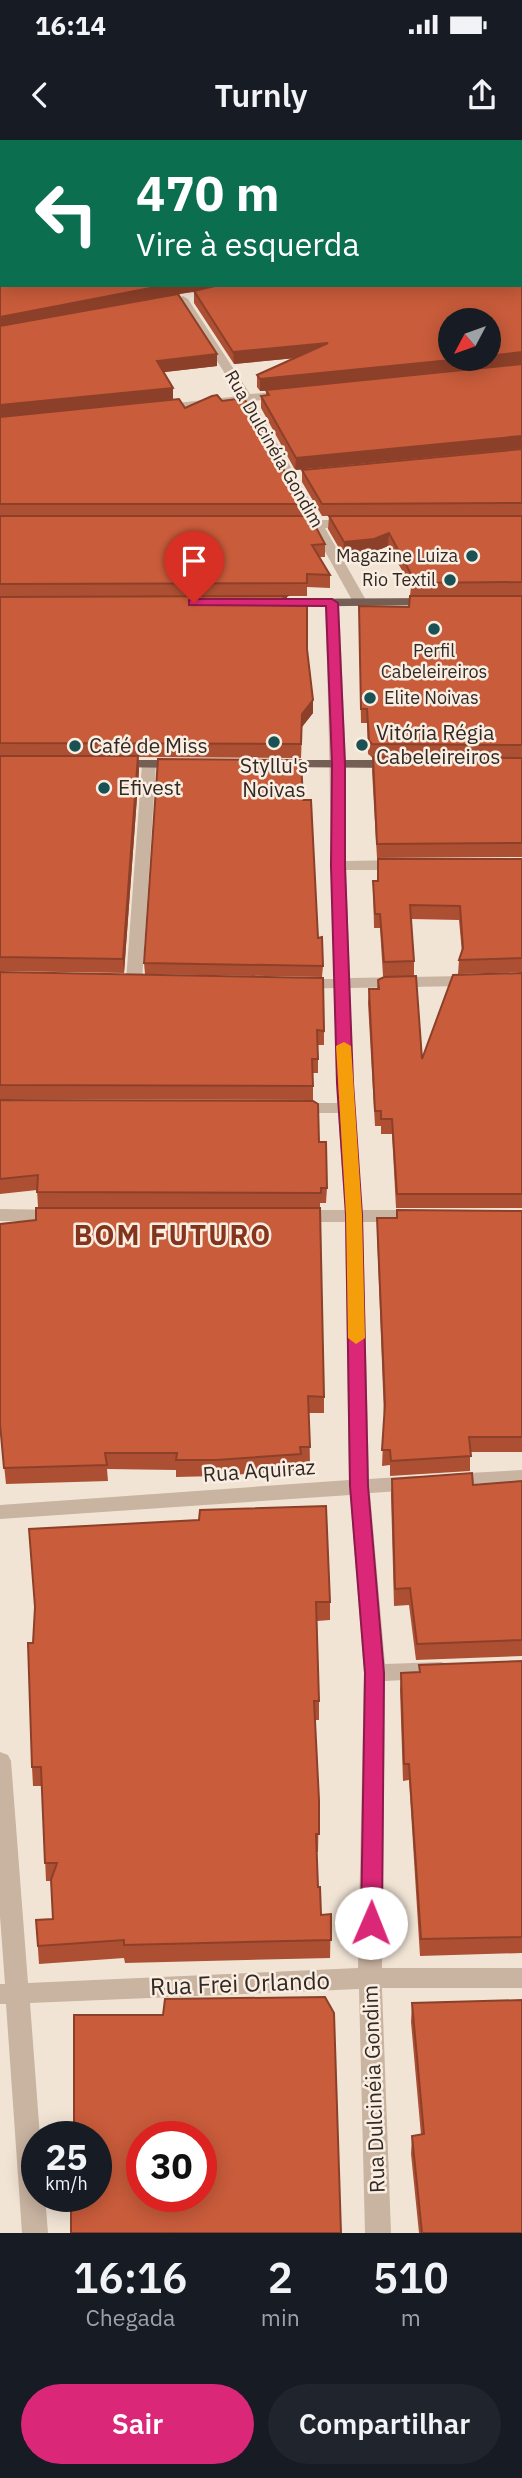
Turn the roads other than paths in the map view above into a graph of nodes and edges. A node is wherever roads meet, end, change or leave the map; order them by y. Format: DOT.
graph roads {
  1 [pos="183,299"];
  2 [pos="296,393"];
  3 [pos="246,398"];
  4 [pos="151,408"];
  5 [pos="361,523"];
  6 [pos="270,524"];
  7 [pos="317,524"];
  8 [pos="360,602"];
  9 [pos="441,602"];
  10 [pos="249,603"];
  11 [pos="332,603"];
  12 [pos="98,764"];
  13 [pos="149,764"];
  14 [pos="204,764"];
  15 [pos="258,764"];
  16 [pos="339,764"];
  17 [pos="404,765"];
  18 [pos="417,865"];
  19 [pos="338,866"];
  20 [pos="522,979"];
  21 [pos="134,981"];
  22 [pos="286,984"];
  23 [pos="342,985"];
  24 [pos="277,1108"];
  25 [pos="346,1108"];
  26 [pos="0,1215"];
  27 [pos="354,1215"];
  28 [pos="284,1216"];
  29 [pos="444,1216"];
  30 [pos="79,1217"];
  31 [pos="522,1477"];
  32 [pos="359,1486"];
  33 [pos="0,1512"];
  34 [pos="468,1669"];
  35 [pos="375,1673"];
  36 [pos="0,1761"];
  37 [pos="370,1978"];
  38 [pos="522,1978"];
  39 [pos="9,1994"];
  40 [pos="35,2233"];
  41 [pos="378,2233"];
  1 -- 3 [label="street, Rua Dulcinéia Gondim"];
  2 -- 3 [label="street"];
  3 -- 4 [label="street"];
  3 -- 7 [label="street, Rua Dulcinéia Gondim"];
  5 -- 7 [label="street"];
  6 -- 7 [label="street"];
  7 -- 8 [label="street, Rua Dulcinéia Gondim"];
  8 -- 9 [label="main road"];
  8 -- 11 [label="main road"];
  10 -- 11 [label="main road"];
  11 -- 16 [label="street, Rua Dulcinéia Gondim"];
  12 -- 13 [label="main road"];
  13 -- 14 [label="main road"];
  13 -- 21 [label="street"];
  15 -- 16 [label="main road"];
  16 -- 17 [label="main road"];
  16 -- 19 [label="street, Rua Dulcinéia Gondim"];
  18 -- 19 [label="street"];
  19 -- 23 [label="street, Rua Dulcinéia Gondim"];
  20 -- 23 [label="street"];
  22 -- 23 [label="street"];
  23 -- 25 [label="street, Rua Dulcinéia Gondim"];
  24 -- 25 [label="street"];
  25 -- 27 [label="street, Rua Dulcinéia Gondim"];
  26 -- 30 [label="street"];
  27 -- 28 [label="street"];
  27 -- 29 [label="street"];
  27 -- 32 [label="street, Rua Dulcinéia Gondim"];
  31 -- 32 [label="street, Rua Aquiraz"];
  32 -- 33 [label="street, Rua Aquiraz"];
  32 -- 35 [label="street, Rua Dulcinéia Gondim"];
  34 -- 35 [label="street"];
  35 -- 37 [label="street, Rua Dulcinéia Gondim"];
  36 -- 39 [label="street"];
  37 -- 38 [label="street, Rua Frei Orlando"];
  37 -- 39 [label="street, Rua Frei Orlando"];
  37 -- 41 [label="street, Rua Dulcinéia Gondim"];
  39 -- 40 [label="street"];
}
